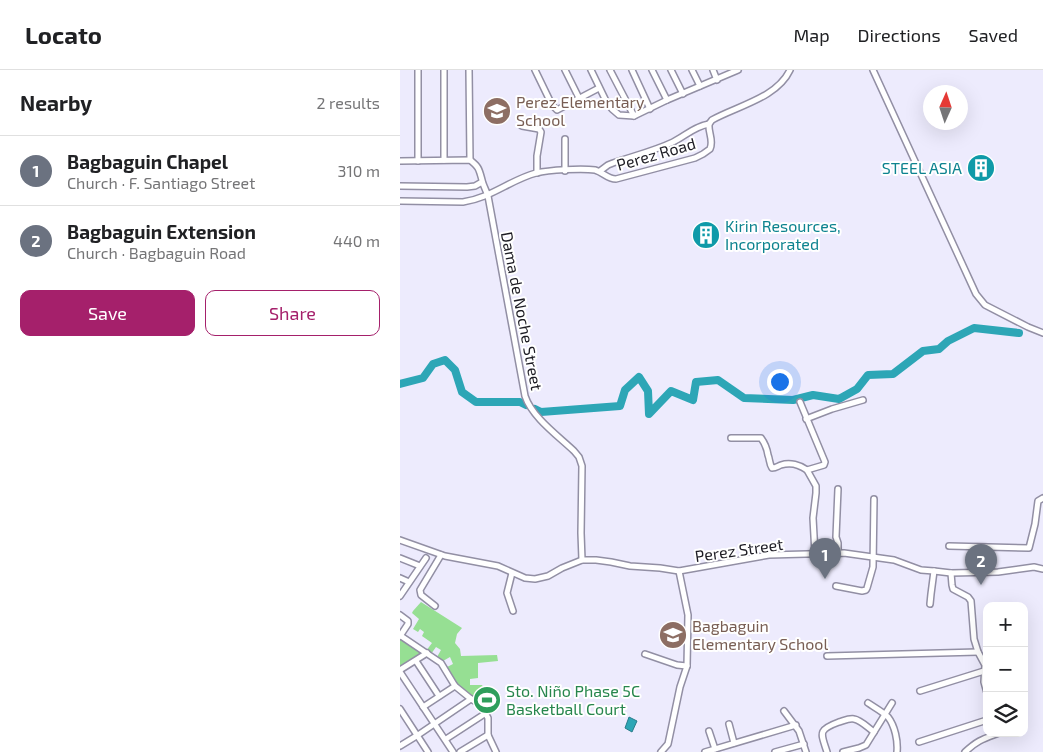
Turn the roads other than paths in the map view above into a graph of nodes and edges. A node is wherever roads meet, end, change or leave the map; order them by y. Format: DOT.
graph roads {
  1 [pos="418,70"];
  2 [pos="444,70"];
  3 [pos="470,70"];
  4 [pos="535,70"];
  5 [pos="564,70"];
  6 [pos="590,70"];
  7 [pos="610,70"];
  8 [pos="632,70"];
  9 [pos="652,70"];
  10 [pos="671,70"];
  11 [pos="692,70"];
  12 [pos="713,70"];
  13 [pos="790,70"];
  14 [pos="873,70"];
  15 [pos="736,71"];
  16 [pos="717,80"];
  17 [pos="700,86"];
  18 [pos="599,88"];
  19 [pos="683,94"];
  20 [pos="579,98"];
  21 [pos="667,100"];
  22 [pos="650,109"];
  23 [pos="634,116"];
  24 [pos="708,124"];
  25 [pos="522,126"];
  26 [pos="566,138"];
  27 [pos="400,160"];
  28 [pos="444,160"];
  29 [pos="470,160"];
  30 [pos="418,161"];
  31 [pos="565,171"];
  32 [pos="600,172"];
  33 [pos="537,173"];
  34 [pos="482,182"];
  35 [pos="400,186"];
  36 [pos="488,196"];
  37 [pos="400,201"];
  38 [pos="1043,333"];
  39 [pos="863,400"];
  40 [pos="800,402"];
  41 [pos="806,419"];
  42 [pos="731,438"];
  43 [pos="807,470"];
  44 [pos="838,489"];
  45 [pos="874,498"];
  46 [pos="1043,498"];
  47 [pos="400,540"];
  48 [pos="949,546"];
  49 [pos="815,554"];
  50 [pos="838,554"];
  51 [pos="441,555"];
  52 [pos="873,557"];
  53 [pos="400,558"];
  54 [pos="426,558"];
  55 [pos="582,560"];
  56 [pos="420,566"];
  57 [pos="1043,569"];
  58 [pos="680,571"];
  59 [pos="934,571"];
  60 [pos="951,572"];
  61 [pos="512,573"];
  62 [pos="400,578"];
  63 [pos="409,582"];
  64 [pos="836,586"];
  65 [pos="400,596"];
  66 [pos="930,604"];
  67 [pos="436,606"];
  68 [pos="513,611"];
  69 [pos="400,616"];
  70 [pos="400,636"];
  71 [pos="978,652"];
  72 [pos="427,653"];
  73 [pos="644,654"];
  74 [pos="827,656"];
  75 [pos="416,661"];
  76 [pos="983,661"];
  77 [pos="687,666"];
  78 [pos="400,671"];
  79 [pos="983,671"];
  80 [pos="455,686"];
  81 [pos="920,691"];
  82 [pos="439,696"];
  83 [pos="471,699"];
  84 [pos="868,703"];
  85 [pos="892,703"];
  86 [pos="423,707"];
  87 [pos="400,709"];
  88 [pos="784,711"];
  89 [pos="486,713"];
  90 [pos="884,714"];
  91 [pos="983,721"];
  92 [pos="434,724"];
  93 [pos="729,724"];
  94 [pos="796,725"];
  95 [pos="709,730"];
  96 [pos="874,732"];
  97 [pos="488,735"];
  98 [pos="418,736"];
  99 [pos="988,737"];
  100 [pos="446,740"];
  101 [pos="920,742"];
  102 [pos="734,743"];
  103 [pos="804,744"];
  104 [pos="400,746"];
  105 [pos="715,749"];
  106 [pos="428,752"];
  107 [pos="453,752"];
  108 [pos="460,752"];
  109 [pos="496,752"];
  110 [pos="661,752"];
  111 [pos="705,752"];
  112 [pos="775,752"];
  113 [pos="806,752"];
  114 [pos="827,752"];
  115 [pos="844,752"];
  116 [pos="897,752"];
  117 [pos="965,752"];
  1 -- 30 [label="street"];
  2 -- 28 [label="street"];
  3 -- 29 [label="street"];
  4 -- 20 [label="street"];
  5 -- 20 [label="street"];
  6 -- 18 [label="street"];
  7 -- 23 [label="street"];
  8 -- 22 [label="street"];
  9 -- 21 [label="street"];
  10 -- 19 [label="street"];
  11 -- 17 [label="street"];
  12 -- 16 [label="street"];
  13 -- 24 [label="street, Perez Road"];
  14 -- 38 [label="street"];
  15 -- 16 [label="street"];
  16 -- 17 [label="street"];
  17 -- 19 [label="street"];
  18 -- 20 [label="street"];
  18 -- 23 [label="street"];
  19 -- 21 [label="street"];
  21 -- 22 [label="street"];
  22 -- 23 [label="street"];
  24 -- 32 [label="street"];
  24 -- 32 [label="street, Perez Road"];
  25 -- 33 [label="street"];
  26 -- 31 [label="street"];
  27 -- 30 [label="street"];
  28 -- 29 [label="street"];
  28 -- 30 [label="street"];
  29 -- 34 [label="street, Dama de Noche Street"];
  31 -- 32 [label="street, Perez Road"];
  31 -- 33 [label="street, Perez Road"];
  33 -- 36 [label="street, Perez Road"];
  34 -- 35 [label="street"];
  34 -- 36 [label="street, Dama de Noche Street"];
  36 -- 37 [label="street, Perez Road"];
  36 -- 55 [label="street, Dama de Noche Street"];
  39 -- 41 [label="street"];
  40 -- 41 [label="street"];
  41 -- 43 [label="street"];
  42 -- 43 [label="street"];
  43 -- 49 [label="street"];
  44 -- 50 [label="street"];
  45 -- 52 [label="street"];
  46 -- 48 [label="street"];
  47 -- 51 [label="street"];
  49 -- 50 [label="street, Perez Street"];
  49 -- 58 [label="street, Perez Street"];
  50 -- 52 [label="street, Perez Street"];
  51 -- 61 [label="street"];
  51 -- 67 [label="street"];
  52 -- 59 [label="street, Perez Street"];
  52 -- 64 [label="street"];
  53 -- 56 [label="street"];
  54 -- 56 [label="street"];
  55 -- 58 [label="street, Perez Street"];
  55 -- 61 [label="street"];
  56 -- 63 [label="street"];
  57 -- 60 [label="street, Perez Street"];
  58 -- 77 [label="street"];
  59 -- 60 [label="street, Perez Street"];
  59 -- 66 [label="street"];
  60 -- 71 [label="street"];
  61 -- 68 [label="street"];
  62 -- 63 [label="street"];
  63 -- 65 [label="street"];
  69 -- 70 [label="street"];
  70 -- 72 [label="street"];
  71 -- 74 [label="street"];
  71 -- 76 [label="street"];
  72 -- 75 [label="street"];
  72 -- 80 [label="street"];
  73 -- 77 [label="street"];
  75 -- 78 [label="street"];
  75 -- 82 [label="street"];
  77 -- 110 [label="street"];
  78 -- 86 [label="street"];
  79 -- 81 [label="street"];
  80 -- 82 [label="street"];
  80 -- 83 [label="street"];
  82 -- 86 [label="street"];
  83 -- 89 [label="street"];
  83 -- 92 [label="street"];
  84 -- 90 [label="street"];
  85 -- 90 [label="street"];
  86 -- 92 [label="street"];
  87 -- 98 [label="street"];
  88 -- 94 [label="street"];
  89 -- 97 [label="street"];
  89 -- 100 [label="street"];
  90 -- 96 [label="street"];
  90 -- 116 [label="street"];
  91 -- 101 [label="street"];
  92 -- 98 [label="street"];
  92 -- 100 [label="street"];
  93 -- 102 [label="street"];
  94 -- 102 [label="street"];
  94 -- 103 [label="street"];
  95 -- 105 [label="street"];
  96 -- 114 [label="street"];
  96 -- 115 [label="street"];
  97 -- 108 [label="street"];
  97 -- 109 [label="street"];
  98 -- 104 [label="street"];
  98 -- 106 [label="street"];
  99 -- 117 [label="street"];
  100 -- 107 [label="street"];
  102 -- 105 [label="street"];
  103 -- 112 [label="street"];
  103 -- 113 [label="street"];
  105 -- 111 [label="street"];
}
